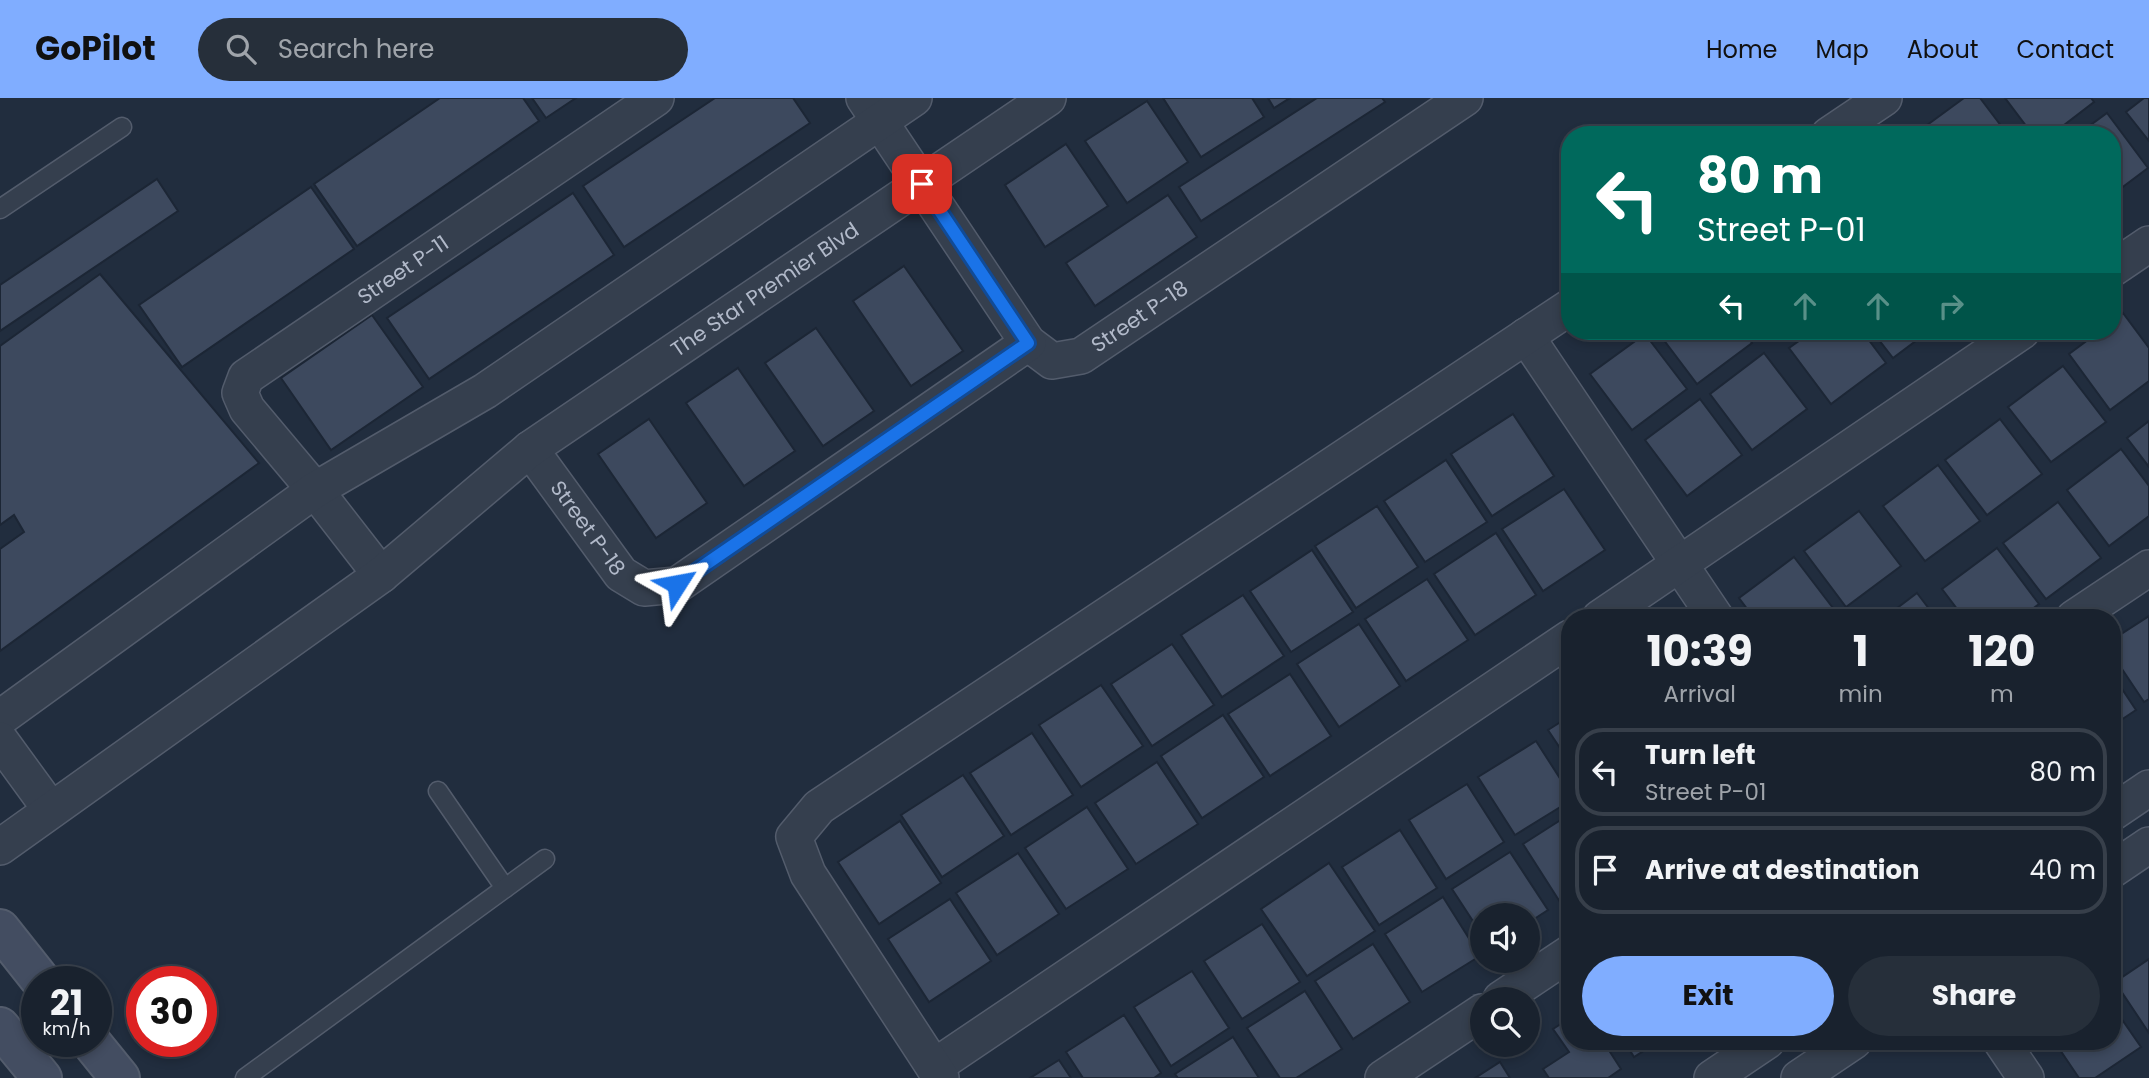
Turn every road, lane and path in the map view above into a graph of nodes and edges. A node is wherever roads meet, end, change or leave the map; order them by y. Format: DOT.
graph roads {
  1 [pos="656,98"];
  2 [pos="914,98"];
  3 [pos="1048,98"];
  4 [pos="1465,98"];
  5 [pos="1884,98"];
  6 [pos="872,110"];
  7 [pos="1842,126"];
  8 [pos="122,127"];
  9 [pos="922,184"];
  10 [pos="0,209"];
  11 [pos="2149,244"];
  12 [pos="2121,264"];
  13 [pos="1561,313"];
  14 [pos="1526,336"];
  15 [pos="2009,340"];
  16 [pos="1028,343"];
  17 [pos="530,449"];
  18 [pos="307,481"];
  19 [pos="1680,564"];
  20 [pos="2149,568"];
  21 [pos="382,575"];
  22 [pos="1613,609"];
  23 [pos="1710,609"];
  24 [pos="2088,609"];
  25 [pos="1561,644"];
  26 [pos="0,718"];
  27 [pos="0,740"];
  28 [pos="2149,788"];
  29 [pos="438,791"];
  30 [pos="2121,807"];
  31 [pos="51,810"];
  32 [pos="2149,845"];
  33 [pos="0,847"];
  34 [pos="545,859"];
  35 [pos="2121,864"];
  36 [pos="505,888"];
  37 [pos="0,929"];
  38 [pos="1561,959"];
  39 [pos="29,966"];
  40 [pos="1519,987"];
  41 [pos="1470,1020"];
  42 [pos="0,1027"];
  43 [pos="1754,1050"];
  44 [pos="1841,1050"];
  45 [pos="2007,1050"];
  46 [pos="103,1057"];
  47 [pos="938,1072"];
  48 [pos="41,1078"];
  49 [pos="120,1078"];
  50 [pos="245,1078"];
  51 [pos="1383,1078"];
  52 [pos="1712,1078"];
  53 [pos="1799,1078"];
  54 [pos="2026,1078"];
  1 -- 18 [label="street, Street P-11"];
  2 -- 6 [label="street"];
  3 -- 9 [label="street, The Star Premier Blvd"];
  4 -- 16 [label="street, Street P-18"];
  5 -- 7 [label="street"];
  6 -- 9 [label="street"];
  6 -- 18 [label="street"];
  8 -- 10 [label="lane"];
  9 -- 16 [label="street"];
  9 -- 17 [label="street, The Star Premier Blvd"];
  11 -- 12 [label="street"];
  13 -- 14 [label="street"];
  14 -- 19 [label="street"];
  14 -- 47 [label="street"];
  15 -- 19 [label="street"];
  16 -- 17 [label="street, Street P-18"];
  17 -- 21 [label="street, The Star Premier Blvd"];
  18 -- 21 [label="street, Street P-11"];
  18 -- 26 [label="street"];
  19 -- 22 [label="street"];
  19 -- 23 [label="street"];
  20 -- 24 [label="street"];
  21 -- 31 [label="street, The Star Premier Blvd"];
  25 -- 47 [label="street"];
  27 -- 31 [label="street"];
  28 -- 30 [label="street"];
  29 -- 36 [label="lane"];
  31 -- 33 [label="street, The Star Premier Blvd"];
  32 -- 35 [label="street"];
  34 -- 36 [label="lane"];
  36 -- 50 [label="lane"];
  37 -- 39 [label="main road"];
  38 -- 40 [label="street"];
  41 -- 51 [label="street"];
  42 -- 48 [label="main road"];
  43 -- 52 [label="street"];
  44 -- 53 [label="street"];
  45 -- 54 [label="street"];
  46 -- 49 [label="main road"];
}
